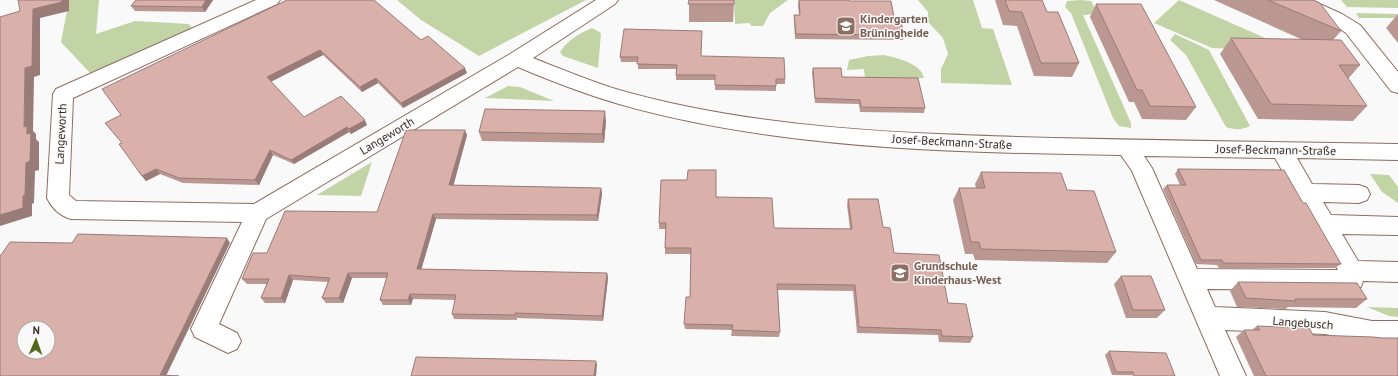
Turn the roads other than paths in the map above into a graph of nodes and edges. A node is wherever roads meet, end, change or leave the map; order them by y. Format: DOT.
graph roads {
  1 [pos="609,0"];
  2 [pos="1296,0"];
  3 [pos="268,1"];
  4 [pos="517,59"];
  5 [pos="1398,86"];
  6 [pos="1127,148"];
  7 [pos="1281,150"];
  8 [pos="1398,152"];
  9 [pos="1306,193"];
  10 [pos="1359,194"];
  11 [pos="257,213"];
  12 [pos="1324,224"];
  13 [pos="1396,226"];
  14 [pos="1351,271"];
  15 [pos="1398,272"];
  16 [pos="1191,279"];
  17 [pos="1208,318"];
  18 [pos="1398,332"];
  19 [pos="228,341"];
  20 [pos="1233,376"];
  1 -- 4 [label="street, Langeworth"];
  2 -- 5 [label="street"];
  3 -- 11 [label="street, Langeworth"];
  4 -- 6 [label="street, Josef-Beckmann-Straße"];
  4 -- 11 [label="street, Langeworth"];
  6 -- 7 [label="street, Josef-Beckmann-Straße"];
  6 -- 16 [label="street"];
  7 -- 8 [label="street, Josef-Beckmann-Straße"];
  7 -- 9 [label="street"];
  9 -- 10 [label="street"];
  9 -- 12 [label="street"];
  11 -- 19 [label="street"];
  12 -- 13 [label="street"];
  12 -- 14 [label="street"];
  14 -- 15 [label="street"];
  14 -- 16 [label="street"];
  16 -- 17 [label="street"];
  17 -- 18 [label="street, Langebusch"];
  17 -- 20 [label="street"];
}
